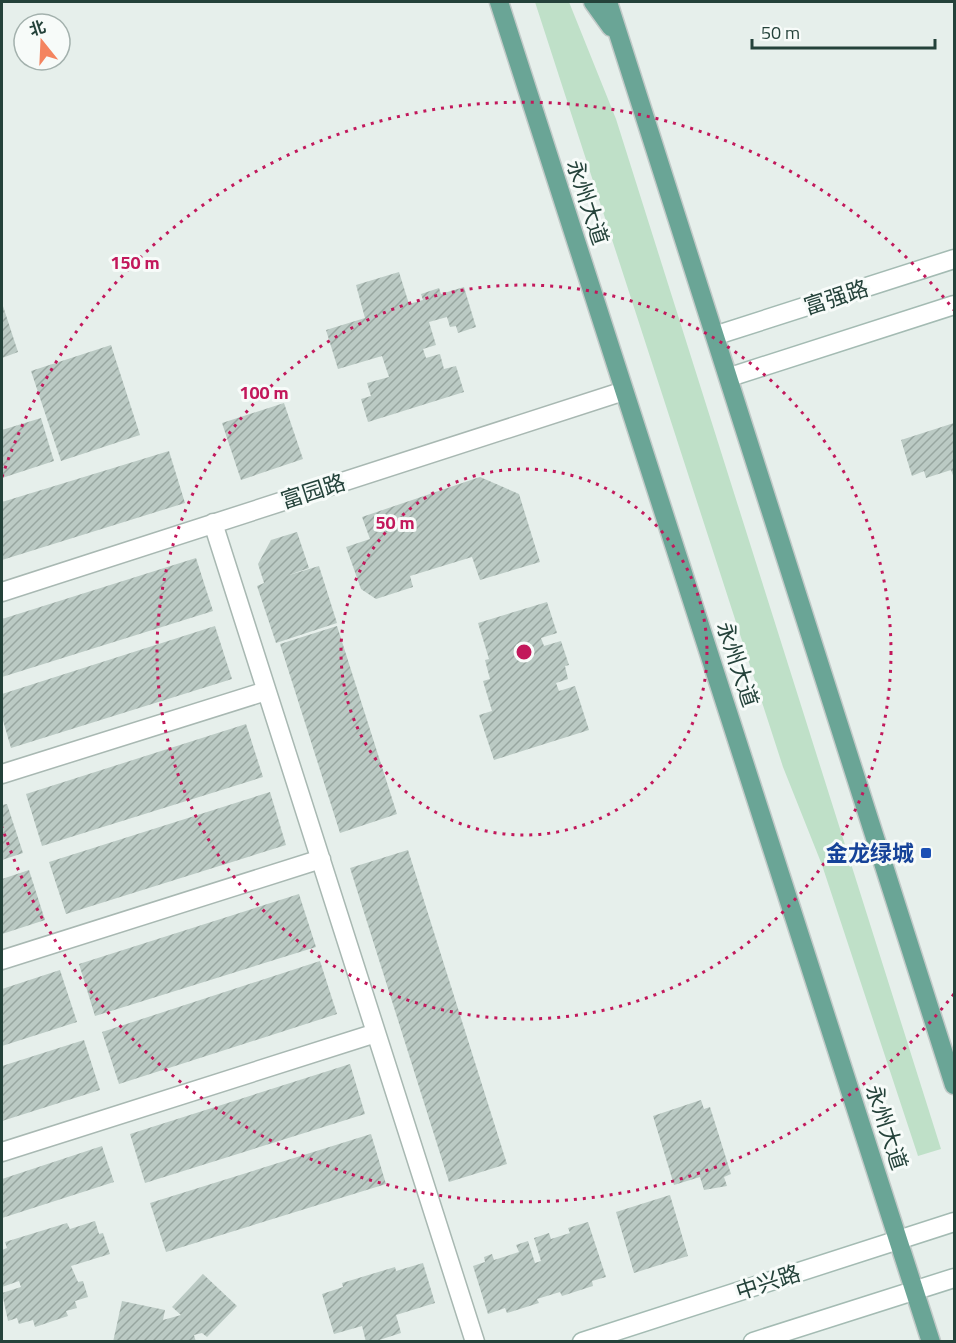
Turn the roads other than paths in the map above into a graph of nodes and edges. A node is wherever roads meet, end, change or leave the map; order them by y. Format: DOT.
graph roads {
  1 [pos="498,2"];
  2 [pos="593,2"];
  3 [pos="608,2"];
  4 [pos="621,41"];
  5 [pos="954,259"];
  6 [pos="954,305"];
  7 [pos="717,335"];
  8 [pos="730,377"];
  9 [pos="624,391"];
  10 [pos="213,524"];
  11 [pos="2,592"];
  12 [pos="266,691"];
  13 [pos="2,774"];
  14 [pos="321,859"];
  15 [pos="2,960"];
  16 [pos="376,1033"];
  17 [pos="954,1085"];
  18 [pos="2,1152"];
  19 [pos="954,1222"];
  20 [pos="898,1240"];
  21 [pos="954,1278"];
  22 [pos="915,1291"];
  23 [pos="475,1341"];
  24 [pos="582,1341"];
  25 [pos="753,1341"];
  26 [pos="931,1341"];
  1 -- 9 [label="main road, 永州大道"];
  2 -- 4 [label="main road"];
  3 -- 4 [label="main road"];
  4 -- 7 [label="main road"];
  5 -- 7 [label="street, 富强路"];
  6 -- 8 [label="street, 富强路"];
  7 -- 8 [label="main road"];
  8 -- 17 [label="main road"];
  9 -- 10 [label="street, 富园路"];
  9 -- 20 [label="main road, 永州大道"];
  10 -- 11 [label="street, 富园路"];
  10 -- 12 [label="street"];
  12 -- 13 [label="street"];
  12 -- 14 [label="street"];
  14 -- 15 [label="street"];
  14 -- 16 [label="street"];
  16 -- 18 [label="street"];
  16 -- 23 [label="street"];
  19 -- 20 [label="street, 中兴路"];
  20 -- 22 [label="main road, 永州大道"];
  20 -- 24 [label="street, 中兴路"];
  21 -- 22 [label="street"];
  22 -- 25 [label="street"];
  22 -- 26 [label="main road, 永州大道"];
}
